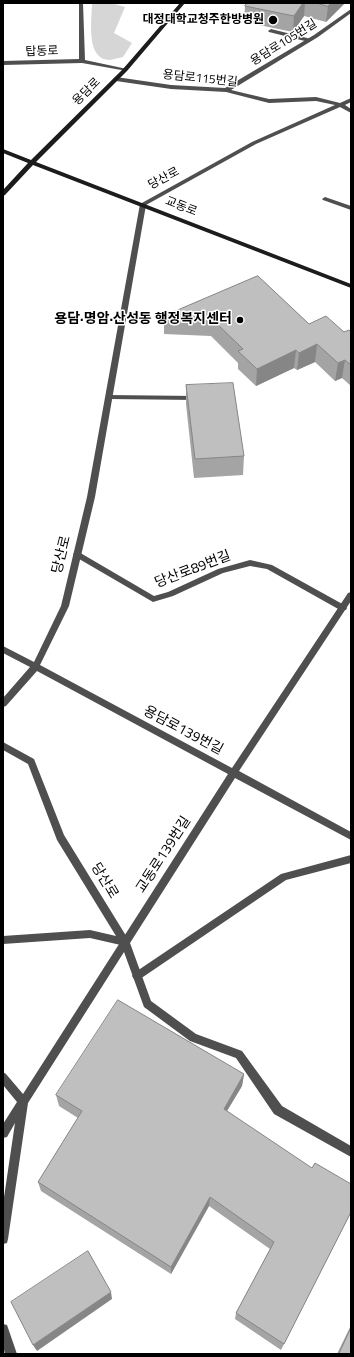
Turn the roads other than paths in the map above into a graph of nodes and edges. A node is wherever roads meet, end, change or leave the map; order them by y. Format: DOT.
graph roads {
  1 [pos="81,3"];
  2 [pos="183,3"];
  3 [pos="351,11"];
  4 [pos="271,30"];
  5 [pos="309,40"];
  6 [pos="82,61"];
  7 [pos="3,63"];
  8 [pos="125,70"];
  9 [pos="116,79"];
  10 [pos="226,90"];
  11 [pos="351,100"];
  12 [pos="341,105"];
  13 [pos="351,111"];
  14 [pos="3,151"];
  15 [pos="33,161"];
  16 [pos="3,194"];
  17 [pos="325,199"];
  18 [pos="143,204"];
  19 [pos="351,208"];
  20 [pos="351,286"];
  21 [pos="109,397"];
  22 [pos="201,398"];
  23 [pos="77,554"];
  24 [pos="351,595"];
  25 [pos="343,608"];
  26 [pos="3,649"];
  27 [pos="35,667"];
  28 [pos="3,704"];
  29 [pos="3,746"];
  30 [pos="233,773"];
  31 [pos="351,836"];
  32 [pos="351,859"];
  33 [pos="3,940"];
  34 [pos="125,942"];
  35 [pos="137,976"];
  36 [pos="3,1078"];
  37 [pos="23,1102"];
  38 [pos="3,1132"];
  39 [pos="351,1152"];
  40 [pos="3,1239"];
  41 [pos="3,1329"];
  42 [pos="11,1354"];
  1 -- 6 [label="street"];
  2 -- 8 [label="main road, 용담로"];
  3 -- 5 [label="street, 용담로105번길"];
  4 -- 5 [label="street"];
  5 -- 10 [label="street, 용담로105번길"];
  6 -- 7 [label="street, 탑동로"];
  6 -- 8 [label="street, 탑동로"];
  8 -- 9 [label="main road, 용담로"];
  9 -- 10 [label="street, 용담로115번길"];
  9 -- 15 [label="main road, 용담로"];
  10 -- 12 [label="street, 용담로115번길"];
  11 -- 12 [label="street, 당산로"];
  12 -- 13 [label="street, 용담로115번길"];
  12 -- 18 [label="street, 당산로"];
  14 -- 15 [label="main road, 교동로"];
  15 -- 16 [label="main road, 용담로"];
  15 -- 18 [label="main road, 교동로"];
  17 -- 19 [label="street"];
  18 -- 20 [label="main road, 교동로"];
  18 -- 21 [label="street, 당산로"];
  21 -- 22 [label="street"];
  21 -- 23 [label="street, 당산로"];
  23 -- 25 [label="street, 당산로89번길"];
  23 -- 27 [label="street, 당산로"];
  24 -- 25 [label="street, 교동로139번길"];
  25 -- 30 [label="street, 교동로139번길"];
  26 -- 27 [label="street, 용담로139번길"];
  27 -- 28 [label="street, 당산로"];
  27 -- 30 [label="street, 용담로139번길"];
  29 -- 34 [label="street, 당산로"];
  30 -- 31 [label="street, 용담로139번길"];
  30 -- 34 [label="street, 교동로139번길"];
  32 -- 35 [label="street"];
  33 -- 34 [label="street"];
  34 -- 35 [label="street, 당산로"];
  34 -- 37 [label="street, 교동로139번길"];
  35 -- 39 [label="street, 당산로"];
  36 -- 37 [label="street"];
  37 -- 38 [label="street, 교동로139번길"];
  37 -- 40 [label="street"];
  41 -- 42 [label="street"];
}
